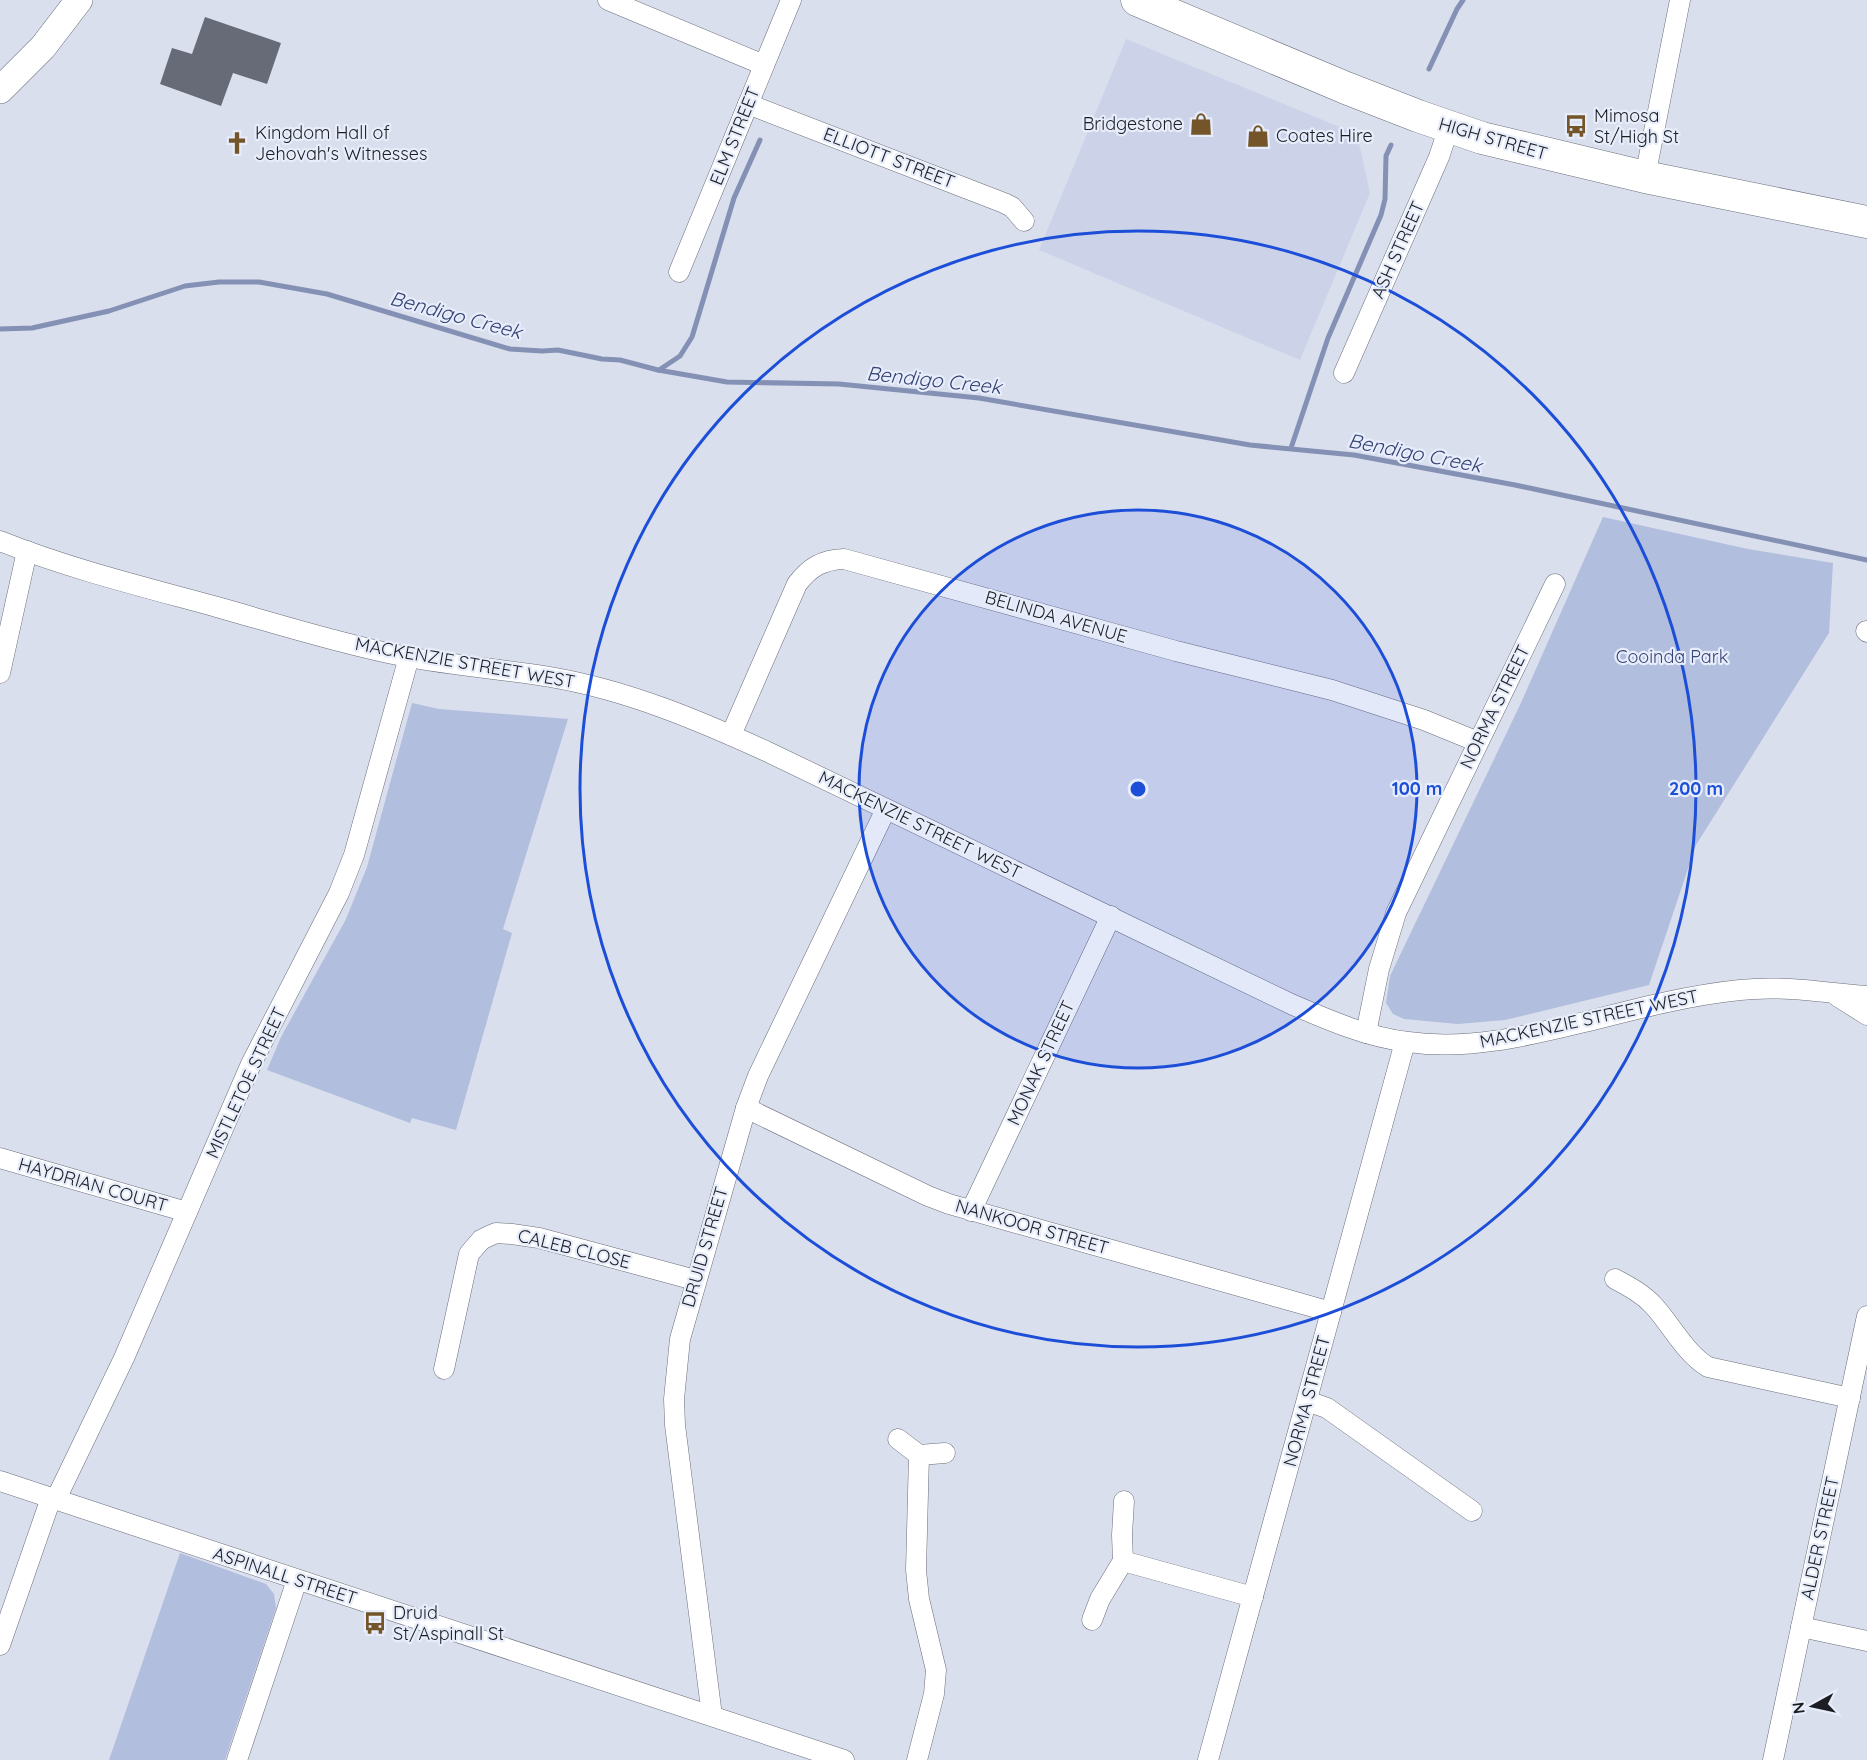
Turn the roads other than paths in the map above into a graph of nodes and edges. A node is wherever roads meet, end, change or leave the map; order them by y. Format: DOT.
graph roads {
  1 [pos="79,0"];
  2 [pos="609,0"];
  3 [pos="791,0"];
  4 [pos="1137,0"];
  5 [pos="1680,0"];
  6 [pos="764,65"];
  7 [pos="0,90"];
  8 [pos="748,104"];
  9 [pos="1449,127"];
  10 [pos="1645,177"];
  11 [pos="1024,221"];
  12 [pos="1867,222"];
  13 [pos="679,272"];
  14 [pos="1344,373"];
  15 [pos="0,541"];
  16 [pos="27,551"];
  17 [pos="1555,584"];
  18 [pos="409,657"];
  19 [pos="0,673"];
  20 [pos="731,735"];
  21 [pos="1478,742"];
  22 [pos="886,809"];
  23 [pos="1112,916"];
  24 [pos="1833,993"];
  25 [pos="1867,996"];
  26 [pos="1867,1016"];
  27 [pos="1366,1033"];
  28 [pos="1405,1042"];
  29 [pos="746,1108"];
  30 [pos="0,1158"];
  31 [pos="971,1211"];
  32 [pos="186,1212"];
  33 [pos="1616,1279"];
  34 [pos="695,1280"];
  35 [pos="1331,1312"];
  36 [pos="1867,1316"];
  37 [pos="1864,1348"];
  38 [pos="444,1369"];
  39 [pos="1850,1398"];
  40 [pos="1307,1401"];
  41 [pos="898,1439"];
  42 [pos="945,1453"];
  43 [pos="919,1455"];
  44 [pos="0,1481"];
  45 [pos="54,1499"];
  46 [pos="1124,1501"];
  47 [pos="1472,1511"];
  48 [pos="1123,1561"];
  49 [pos="297,1580"];
  50 [pos="1253,1597"];
  51 [pos="1092,1620"];
  52 [pos="1801,1627"];
  53 [pos="1867,1641"];
  54 [pos="0,1645"];
  55 [pos="712,1716"];
  56 [pos="237,1760"];
  57 [pos="844,1760"];
  58 [pos="917,1760"];
  59 [pos="1208,1760"];
  60 [pos="1773,1760"];
  1 -- 7 [label="main road"];
  2 -- 6 [label="street"];
  3 -- 6 [label="street, ELM STREET"];
  4 -- 9 [label="highway, HIGH STREET"];
  5 -- 10 [label="street"];
  6 -- 8 [label="street, ELM STREET"];
  8 -- 11 [label="street, ELLIOTT STREET"];
  8 -- 13 [label="street, ELM STREET"];
  9 -- 10 [label="highway, HIGH STREET"];
  9 -- 14 [label="street, ASH STREET"];
  10 -- 12 [label="highway, HIGH STREET"];
  15 -- 16 [label="street, MACKENZIE STREET WEST"];
  16 -- 18 [label="street, MACKENZIE STREET WEST"];
  16 -- 19 [label="street"];
  17 -- 21 [label="street, NORMA STREET"];
  18 -- 20 [label="street, MACKENZIE STREET WEST"];
  18 -- 32 [label="street, MISTLETOE STREET"];
  20 -- 21 [label="street, BELINDA AVENUE"];
  20 -- 22 [label="street, MACKENZIE STREET WEST"];
  21 -- 27 [label="street, NORMA STREET"];
  22 -- 23 [label="street, MACKENZIE STREET WEST"];
  22 -- 29 [label="street, DRUID STREET"];
  23 -- 27 [label="street, MACKENZIE STREET WEST"];
  23 -- 31 [label="street, MONAK STREET"];
  24 -- 25 [label="street, MACKENZIE STREET WEST"];
  24 -- 26 [label="street, MACKENZIE STREET WEST"];
  24 -- 28 [label="street, MACKENZIE STREET WEST"];
  27 -- 28 [label="street, MACKENZIE STREET WEST"];
  28 -- 35 [label="street, NORMA STREET"];
  29 -- 31 [label="street, NANKOOR STREET"];
  29 -- 34 [label="street, DRUID STREET"];
  30 -- 32 [label="street, HAYDRIAN COURT"];
  31 -- 35 [label="street, NANKOOR STREET"];
  32 -- 45 [label="street, MISTLETOE STREET"];
  33 -- 39 [label="street"];
  34 -- 38 [label="street, CALEB CLOSE"];
  34 -- 55 [label="street, DRUID STREET"];
  35 -- 40 [label="street, NORMA STREET"];
  36 -- 37 [label="street, ALDER STREET"];
  37 -- 39 [label="street, ALDER STREET"];
  39 -- 52 [label="street, ALDER STREET"];
  40 -- 47 [label="street"];
  40 -- 50 [label="street, NORMA STREET"];
  41 -- 43 [label="street"];
  42 -- 43 [label="street"];
  43 -- 58 [label="street"];
  44 -- 45 [label="street, ASPINALL STREET"];
  45 -- 49 [label="street, ASPINALL STREET"];
  45 -- 54 [label="street, MISTLETOE STREET"];
  46 -- 48 [label="street"];
  48 -- 50 [label="street"];
  48 -- 51 [label="street"];
  49 -- 55 [label="street, ASPINALL STREET"];
  49 -- 56 [label="street"];
  50 -- 59 [label="street, NORMA STREET"];
  52 -- 53 [label="street"];
  52 -- 60 [label="street, ALDER STREET"];
  55 -- 57 [label="street, ASPINALL STREET"];
}
